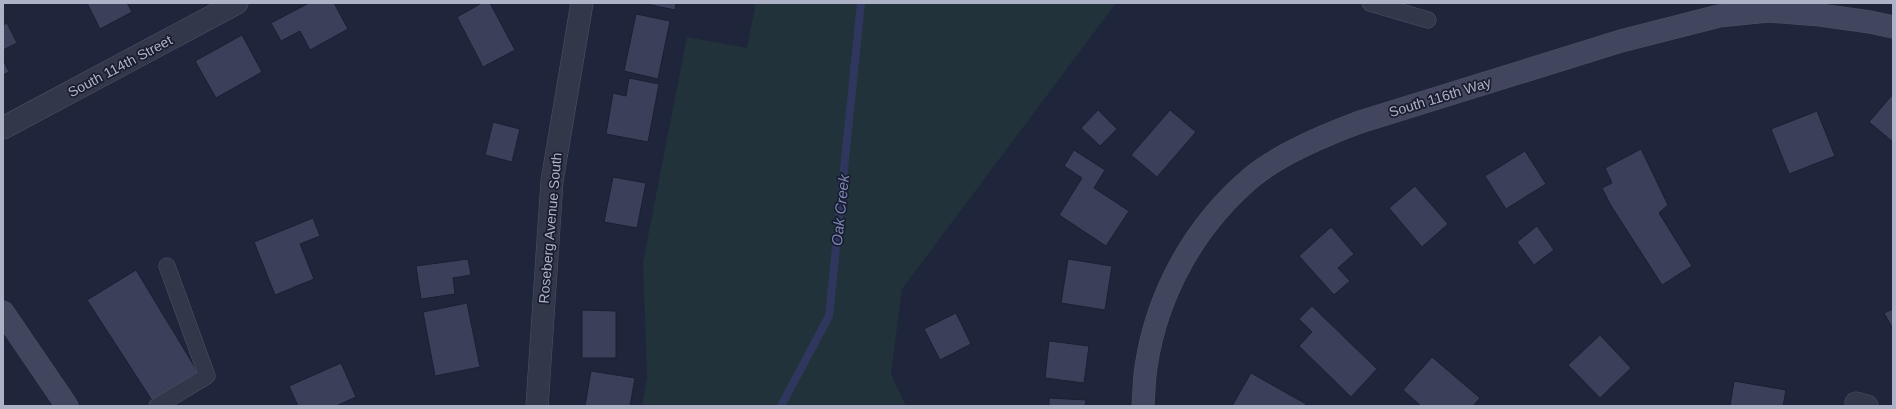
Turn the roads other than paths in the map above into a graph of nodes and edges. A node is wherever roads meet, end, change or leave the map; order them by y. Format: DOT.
graph roads {
  1 [pos="237,3"];
  2 [pos="582,3"];
  3 [pos="1370,3"];
  4 [pos="1428,20"];
  5 [pos="1893,27"];
  6 [pos="3,128"];
  7 [pos="167,266"];
  8 [pos="3,312"];
  9 [pos="66,406"];
  10 [pos="157,406"];
  11 [pos="537,406"];
  12 [pos="1143,406"];
  1 -- 6 [label="street, South 114th Street"];
  2 -- 11 [label="street, Roseberg Avenue South"];
  3 -- 4 [label="lane"];
  5 -- 12 [label="street, South 116th Way"];
  7 -- 10 [label="lane"];
  8 -- 9 [label="street"];
}
